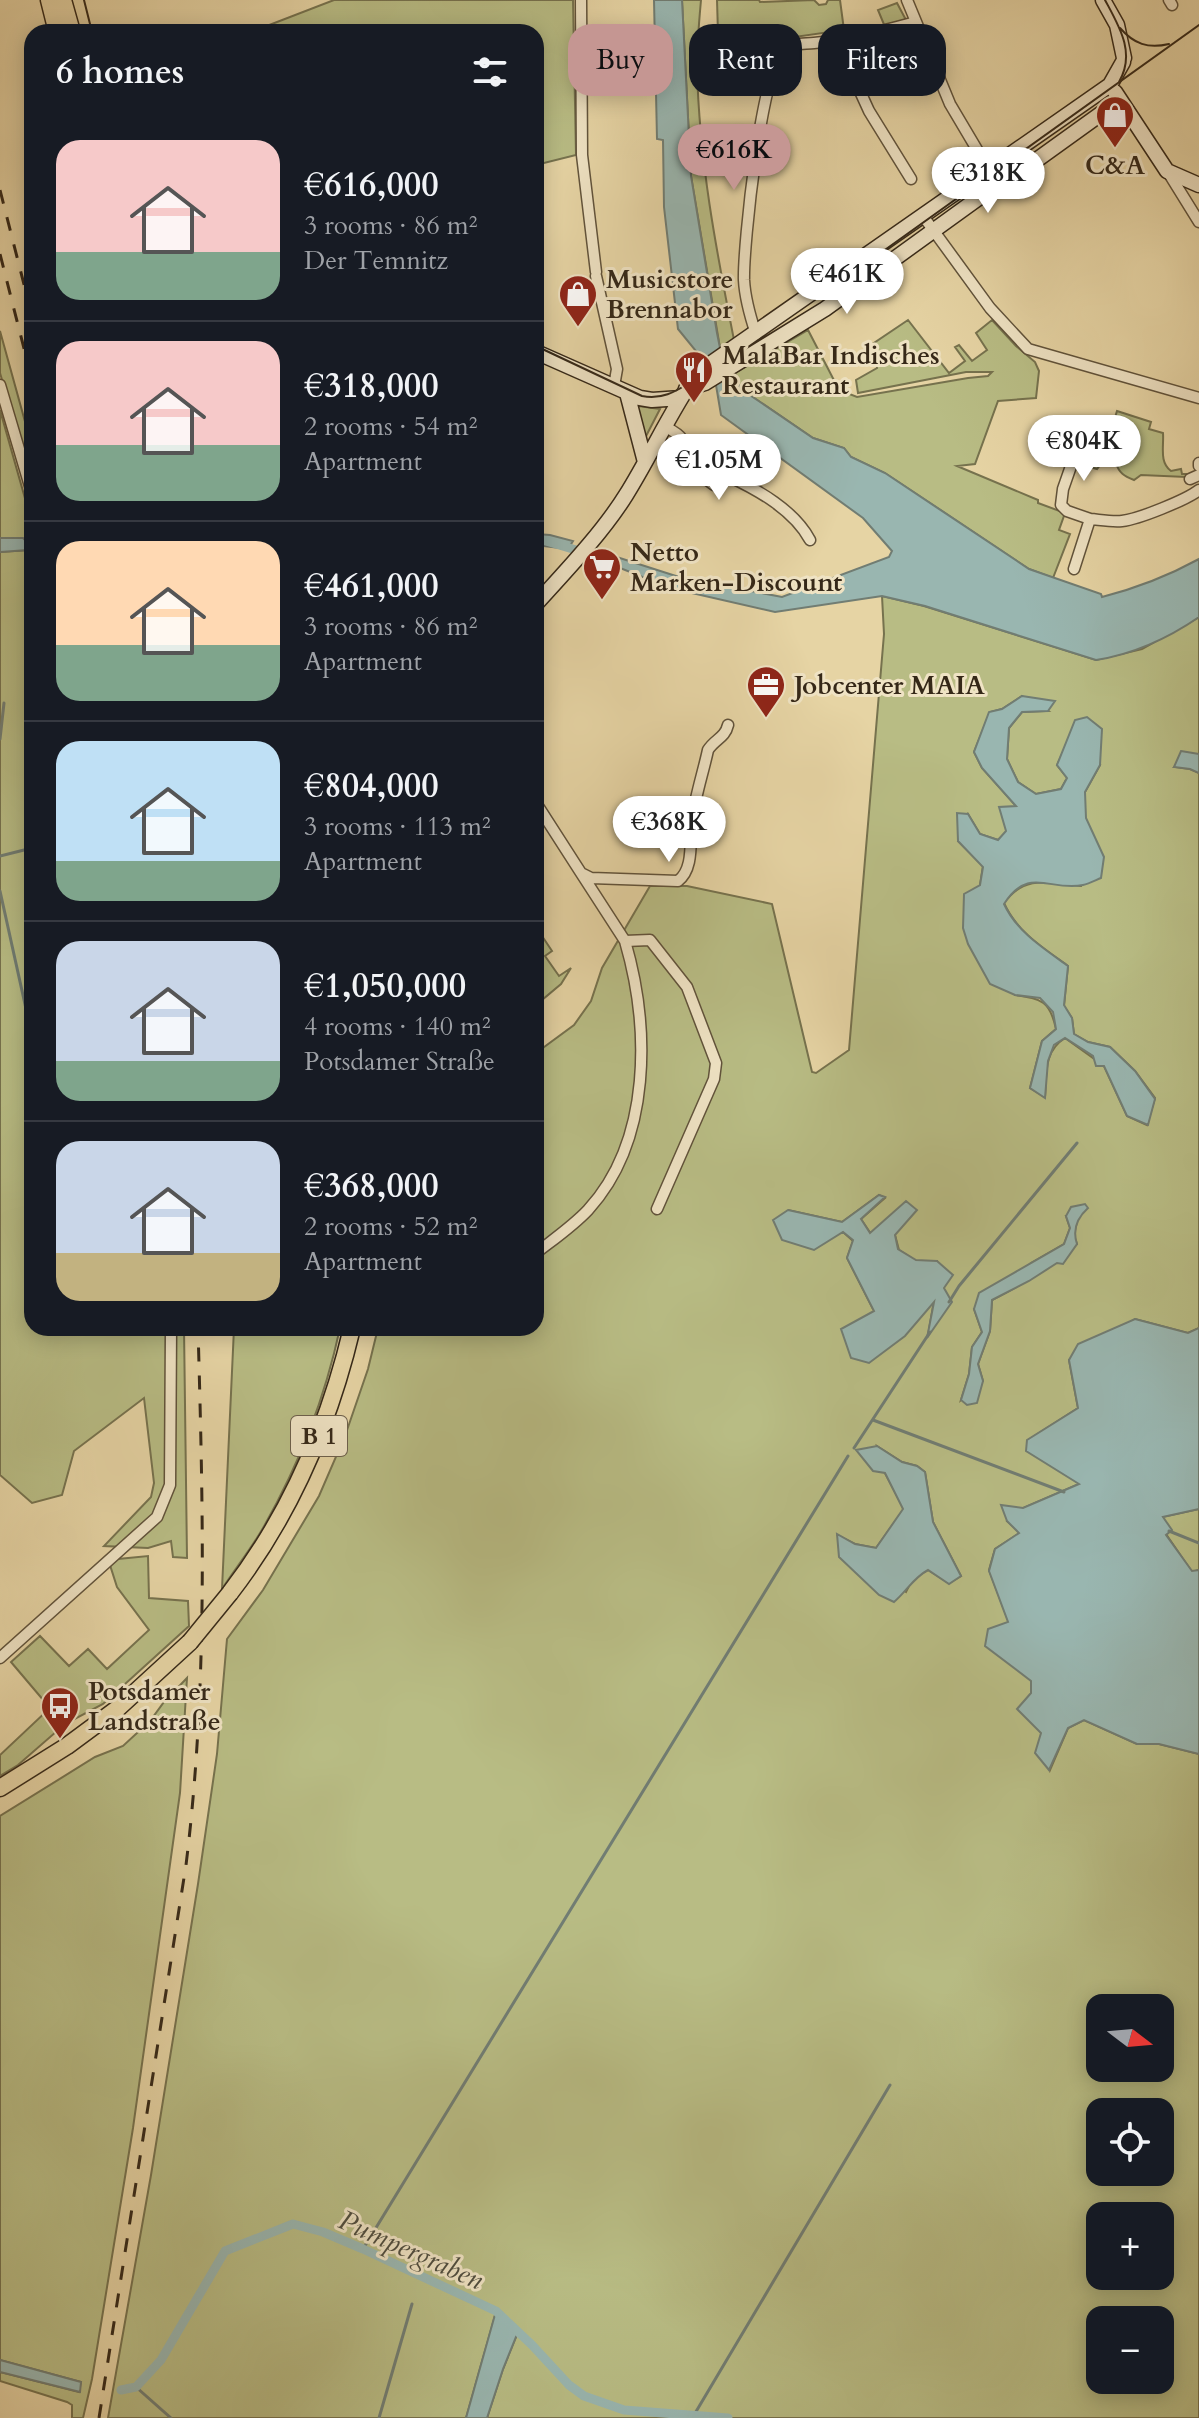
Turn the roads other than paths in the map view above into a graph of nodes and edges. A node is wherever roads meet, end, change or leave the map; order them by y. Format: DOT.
graph roads {
  1 [pos="49,0"];
  2 [pos="63,0"];
  3 [pos="581,0"];
  4 [pos="907,0"];
  5 [pos="1103,0"];
  6 [pos="916,22"];
  7 [pos="55,24"];
  8 [pos="70,24"];
  9 [pos="908,24"];
  10 [pos="818,43"];
  11 [pos="1110,85"];
  12 [pos="862,96"];
  13 [pos="1120,100"];
  14 [pos="990,169"];
  15 [pos="1167,171"];
  16 [pos="911,179"];
  17 [pos="998,185"];
  18 [pos="1199,185"];
  19 [pos="923,216"];
  20 [pos="1199,222"];
  21 [pos="932,230"];
  22 [pos="756,334"];
  23 [pos="544,355"];
  24 [pos="734,357"];
  25 [pos="0,385"];
  26 [pos="621,389"];
  27 [pos="684,393"];
  28 [pos="1199,398"];
  29 [pos="664,426"];
  30 [pos="1078,446"];
  31 [pos="645,462"];
  32 [pos="24,466"];
  33 [pos="1199,490"];
  34 [pos="1090,519"];
  35 [pos="810,540"];
  36 [pos="1074,569"];
  37 [pos="544,595"];
  38 [pos="728,725"];
  39 [pos="544,815"];
  40 [pos="581,873"];
  41 [pos="625,941"];
  42 [pos="657,1209"];
  43 [pos="544,1246"];
  44 [pos="171,1336"];
  45 [pos="350,1336"];
  46 [pos="0,1658"];
  47 [pos="0,1788"];
  1 -- 7 [label="main road"];
  2 -- 8 [label="main road"];
  3 -- 26 [label="street"];
  4 -- 6 [label="street"];
  5 -- 11 [label="street"];
  6 -- 9 [label="street"];
  6 -- 14 [label="street"];
  10 -- 22 [label="street"];
  11 -- 13 [label="street"];
  11 -- 14 [label="street"];
  12 -- 16 [label="street"];
  13 -- 15 [label="street"];
  13 -- 17 [label="street"];
  14 -- 17 [label="street"];
  14 -- 19 [label="street"];
  15 -- 18 [label="street"];
  15 -- 20 [label="street"];
  17 -- 21 [label="street"];
  19 -- 21 [label="street"];
  19 -- 22 [label="street"];
  21 -- 24 [label="street"];
  21 -- 28 [label="street"];
  22 -- 24 [label="street"];
  23 -- 26 [label="street"];
  24 -- 27 [label="street"];
  25 -- 32 [label="street"];
  26 -- 27 [label="street"];
  26 -- 31 [label="street"];
  27 -- 29 [label="street"];
  29 -- 31 [label="street"];
  29 -- 35 [label="street"];
  30 -- 34 [label="street"];
  31 -- 37 [label="street"];
  33 -- 34 [label="street"];
  34 -- 36 [label="street"];
  38 -- 40 [label="street"];
  39 -- 40 [label="street"];
  40 -- 41 [label="street"];
  41 -- 42 [label="street"];
  41 -- 43 [label="street"];
  44 -- 46 [label="street"];
  45 -- 47 [label="main road, B 1, bridge"];
}
